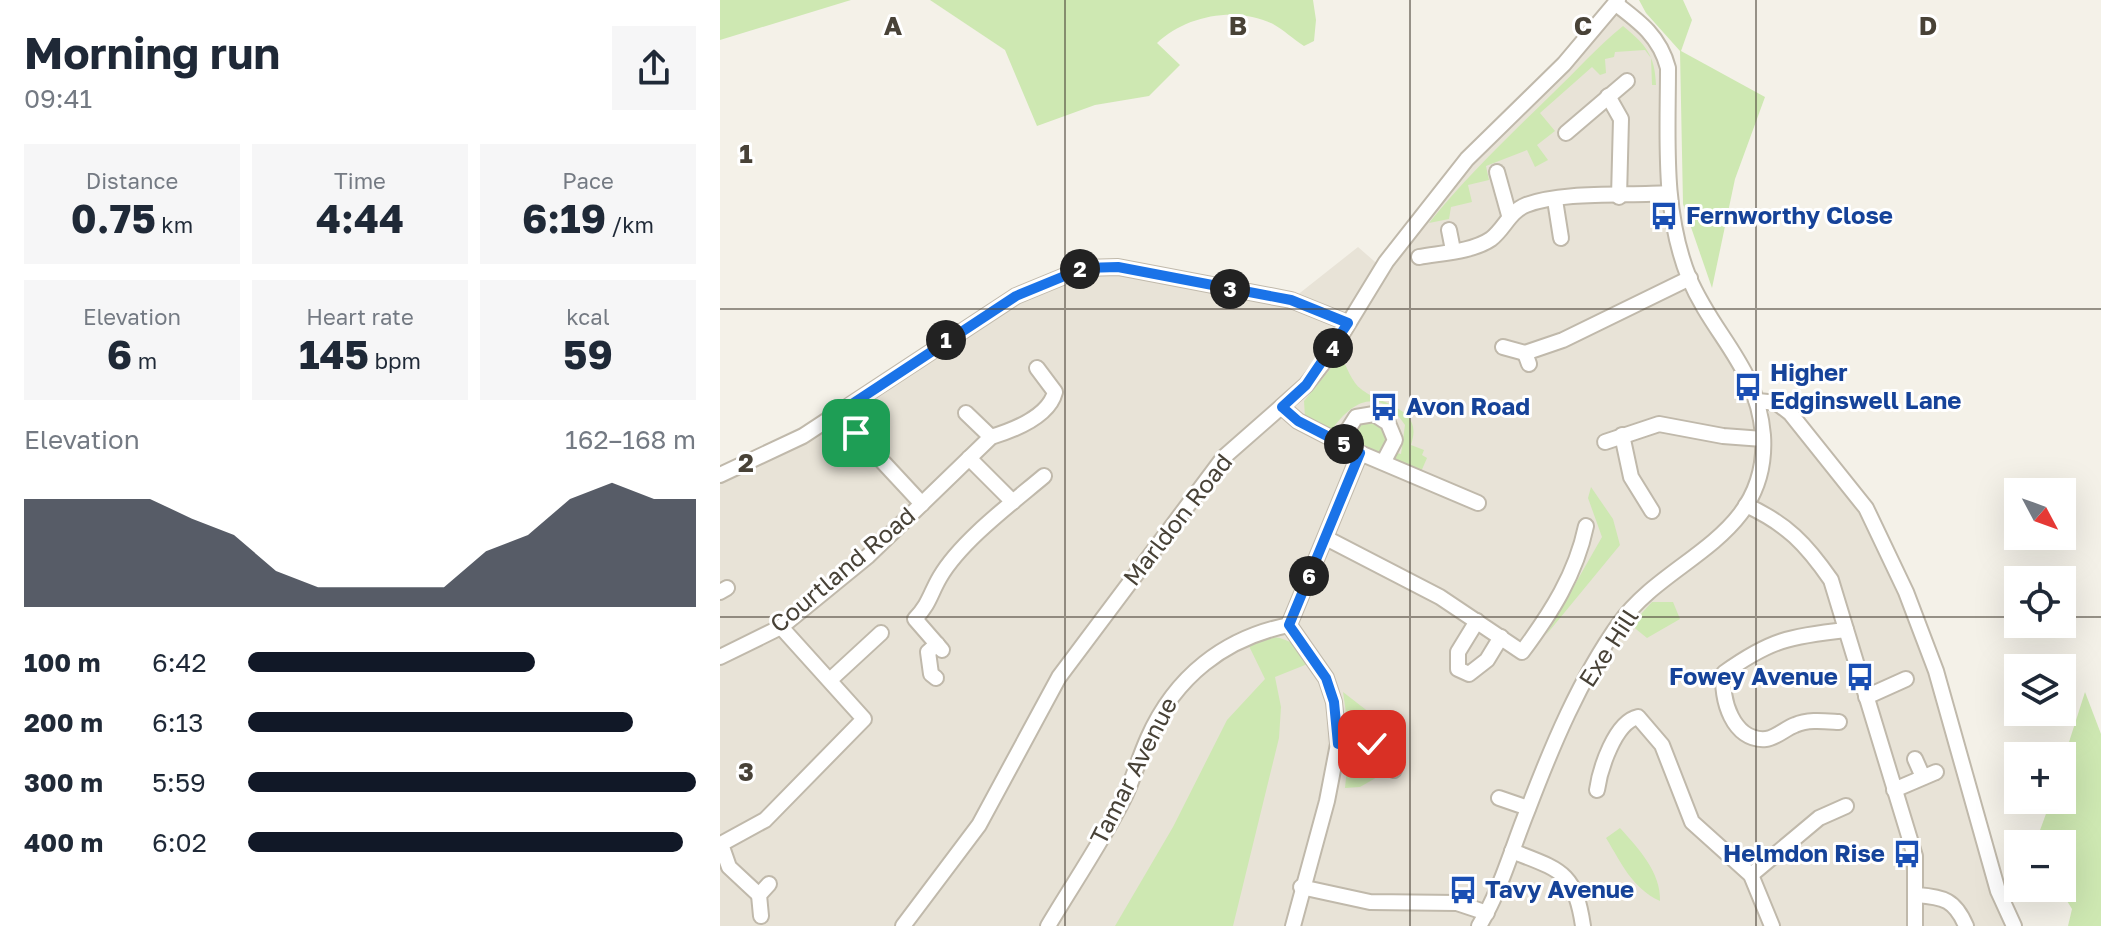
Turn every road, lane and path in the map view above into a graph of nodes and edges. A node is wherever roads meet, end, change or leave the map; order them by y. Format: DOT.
graph roads {
  1 [pos="1617,2"];
  2 [pos="1627,81"];
  3 [pos="1608,96"];
  4 [pos="1575,132"];
  5 [pos="1497,172"];
  6 [pos="1668,193"];
  7 [pos="1619,197"];
  8 [pos="1555,200"];
  9 [pos="1509,215"];
  10 [pos="1449,230"];
  11 [pos="1561,238"];
  12 [pos="1453,250"];
  13 [pos="1419,257"];
  14 [pos="1690,278"];
  15 [pos="1348,323"];
  16 [pos="1503,347"];
  17 [pos="1037,368"];
  18 [pos="1758,401"];
  19 [pos="1282,407"];
  20 [pos="843,410"];
  21 [pos="966,413"];
  22 [pos="1622,435"];
  23 [pos="991,437"];
  24 [pos="1763,439"];
  25 [pos="1340,442"];
  26 [pos="1605,442"];
  27 [pos="1360,453"];
  28 [pos="969,458"];
  29 [pos="1384,461"];
  30 [pos="720,475"];
  31 [pos="1044,476"];
  32 [pos="1013,502"];
  33 [pos="1478,503"];
  34 [pos="922,504"];
  35 [pos="1746,505"];
  36 [pos="1652,511"];
  37 [pos="1588,533"];
  38 [pos="1326,538"];
  39 [pos="1477,621"];
  40 [pos="1289,625"];
  41 [pos="781,627"];
  42 [pos="1846,630"];
  43 [pos="881,633"];
  44 [pos="1501,637"];
  45 [pos="720,657"];
  46 [pos="936,678"];
  47 [pos="1906,679"];
  48 [pos="830,680"];
  49 [pos="1866,697"];
  50 [pos="1839,722"];
  51 [pos="1338,744"];
  52 [pos="1915,759"];
  53 [pos="1394,770"];
  54 [pos="1597,790"];
  55 [pos="1894,790"];
  56 [pos="1498,799"];
  57 [pos="1846,806"];
  58 [pos="1528,808"];
  59 [pos="720,844"];
  60 [pos="1512,851"];
  61 [pos="1751,875"];
  62 [pos="1301,887"];
  63 [pos="1917,895"];
  64 [pos="761,916"];
  65 [pos="1483,920"];
  66 [pos="903,926"];
  67 [pos="1048,926"];
  68 [pos="1293,926"];
  69 [pos="1583,926"];
  70 [pos="1772,926"];
  71 [pos="1915,926"];
  72 [pos="1966,926"];
  73 [pos="2014,926"];
  1 -- 6 [label="street"];
  1 -- 15 [label="street, Marldon Road"];
  2 -- 3 [label="street"];
  3 -- 4 [label="street"];
  3 -- 7 [label="street"];
  5 -- 9 [label="street"];
  6 -- 7 [label="street"];
  6 -- 14 [label="street"];
  7 -- 8 [label="street"];
  8 -- 9 [label="street"];
  8 -- 11 [label="street"];
  9 -- 12 [label="street"];
  10 -- 12 [label="street"];
  12 -- 13 [label="street"];
  14 -- 16 [label="street"];
  14 -- 18 [label="street"];
  15 -- 19 [label="street, Marldon Road"];
  15 -- 20 [label="street"];
  17 -- 23 [label="street, Courtland Road"];
  18 -- 24 [label="street, Exe Hill"];
  18 -- 73 [label="street"];
  19 -- 25 [label="street"];
  19 -- 66 [label="street, Marldon Road"];
  20 -- 30 [label="street"];
  20 -- 34 [label="street, Courtland Road"];
  21 -- 23 [label="street"];
  22 -- 24 [label="street"];
  22 -- 26 [label="street"];
  22 -- 36 [label="street"];
  23 -- 28 [label="street, Courtland Road"];
  24 -- 35 [label="street, Exe Hill"];
  25 -- 27 [label="street"];
  25 -- 29 [label="street"];
  27 -- 29 [label="street"];
  27 -- 38 [label="street"];
  28 -- 32 [label="street"];
  28 -- 34 [label="street, Courtland Road"];
  29 -- 33 [label="street"];
  31 -- 32 [label="street"];
  32 -- 46 [label="street"];
  34 -- 41 [label="street, Courtland Road"];
  35 -- 42 [label="street"];
  35 -- 58 [label="street, Exe Hill"];
  37 -- 44 [label="street"];
  38 -- 39 [label="street"];
  38 -- 40 [label="street"];
  39 -- 44 [label="street"];
  39 -- 44 [label="street"];
  40 -- 51 [label="street"];
  40 -- 67 [label="street, Tamar Avenue"];
  41 -- 45 [label="street, Courtland Road"];
  41 -- 48 [label="street"];
  42 -- 49 [label="street"];
  42 -- 50 [label="street"];
  43 -- 48 [label="street"];
  47 -- 49 [label="street"];
  48 -- 59 [label="street"];
  49 -- 55 [label="street"];
  51 -- 53 [label="street"];
  51 -- 62 [label="street"];
  52 -- 55 [label="street"];
  54 -- 61 [label="street"];
  55 -- 63 [label="street"];
  56 -- 58 [label="street"];
  57 -- 61 [label="street"];
  58 -- 60 [label="street, Exe Hill"];
  59 -- 64 [label="street"];
  60 -- 65 [label="street, Exe Hill"];
  60 -- 69 [label="street"];
  61 -- 70 [label="street"];
  62 -- 65 [label="street"];
  62 -- 68 [label="street"];
  63 -- 71 [label="street"];
  63 -- 72 [label="street"];
}
